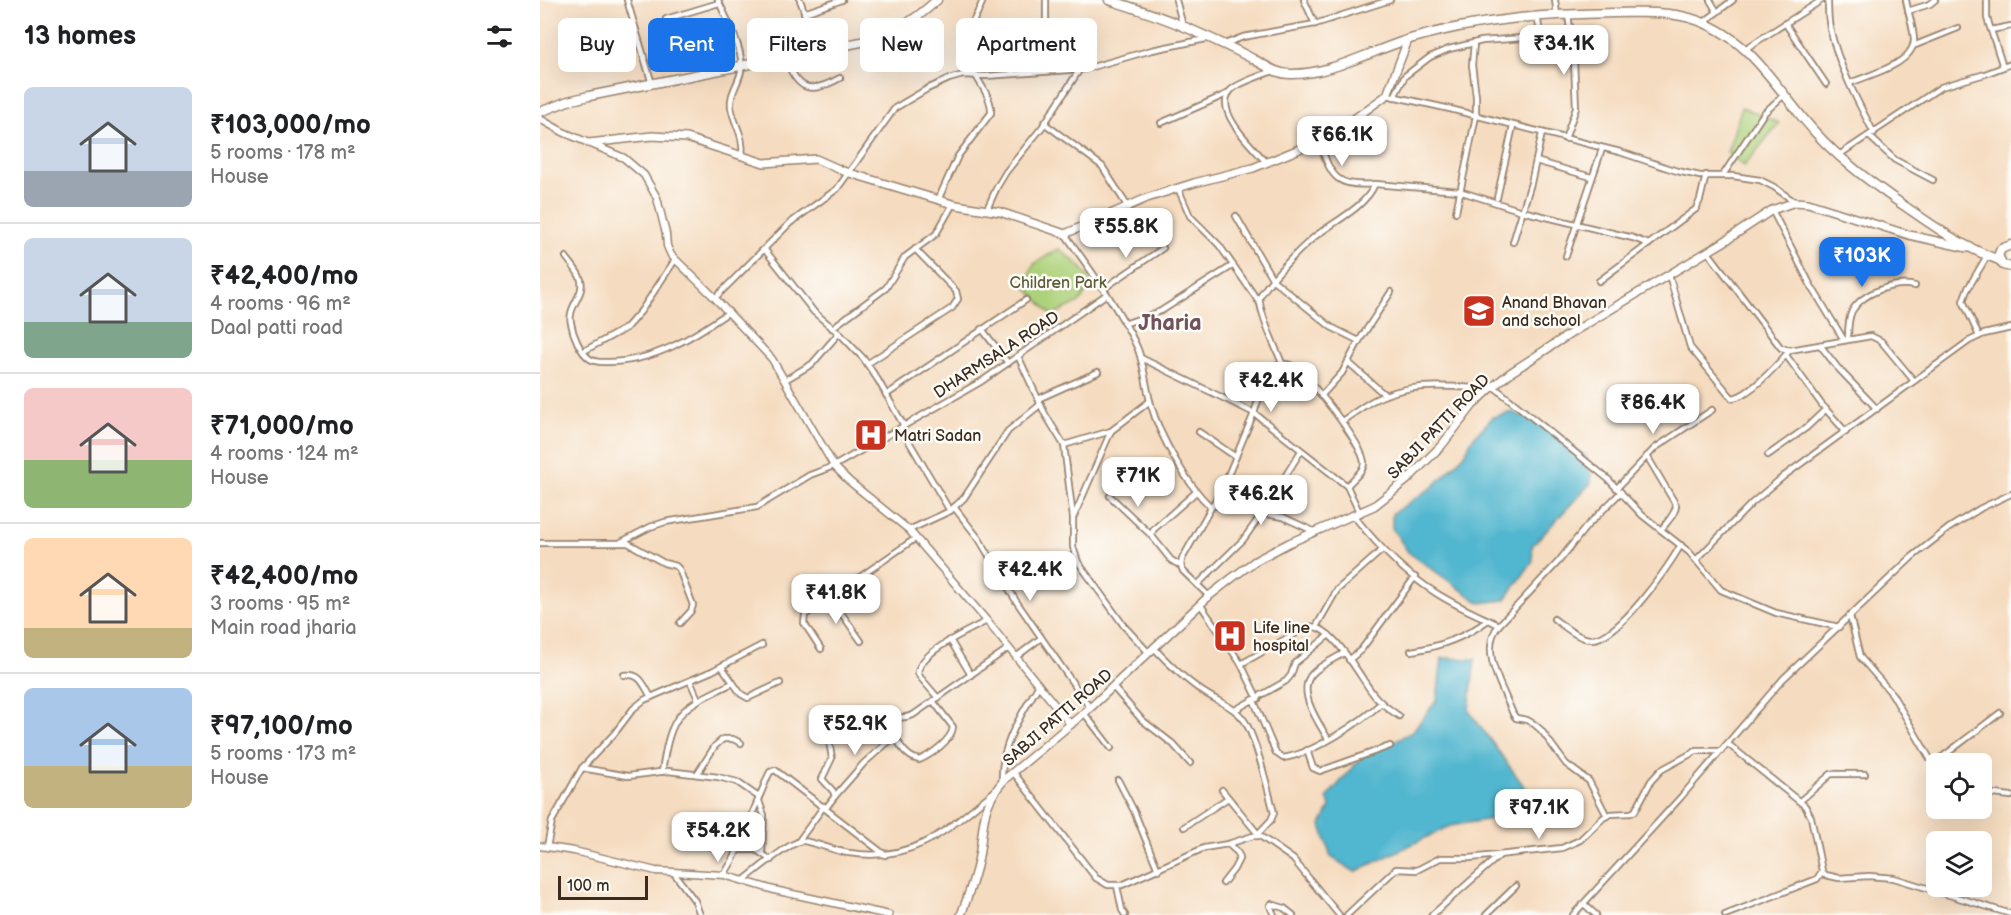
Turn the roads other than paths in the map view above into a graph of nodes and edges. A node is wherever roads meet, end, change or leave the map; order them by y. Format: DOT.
graph roads {
  1 [pos="627,0"];
  2 [pos="800,0"];
  3 [pos="842,0"];
  4 [pos="937,0"];
  5 [pos="983,0"];
  6 [pos="1046,0"];
  7 [pos="1109,0"];
  8 [pos="1176,0"];
  9 [pos="1304,0"];
  10 [pos="1390,0"];
  11 [pos="1555,0"];
  12 [pos="1710,0"];
  13 [pos="1732,0"];
  14 [pos="1822,0"];
  15 [pos="1828,0"];
  16 [pos="1905,0"];
  17 [pos="1935,0"];
  18 [pos="1987,0"];
  19 [pos="719,2"];
  20 [pos="1908,11"];
  21 [pos="1717,12"];
  22 [pos="804,13"];
  23 [pos="1557,14"];
  24 [pos="1568,14"];
  25 [pos="1537,16"];
  26 [pos="669,18"];
  27 [pos="806,18"];
  28 [pos="1703,23"];
  29 [pos="1785,23"];
  30 [pos="1315,24"];
  31 [pos="1183,26"];
  32 [pos="2011,26"];
  33 [pos="1958,28"];
  34 [pos="1991,30"];
  35 [pos="1209,38"];
  36 [pos="1408,40"];
  37 [pos="1474,43"];
  38 [pos="848,44"];
  39 [pos="1224,45"];
  40 [pos="1912,46"];
  41 [pos="1745,49"];
  42 [pos="747,64"];
  43 [pos="2011,64"];
  44 [pos="741,65"];
  45 [pos="1097,65"];
  46 [pos="2003,67"];
  47 [pos="1273,70"];
  48 [pos="791,72"];
  49 [pos="1039,72"];
  50 [pos="1078,72"];
  51 [pos="1012,74"];
  52 [pos="976,76"];
  53 [pos="840,78"];
  54 [pos="1850,82"];
  55 [pos="652,84"];
  56 [pos="1826,84"];
  57 [pos="1229,93"];
  58 [pos="1785,94"];
  59 [pos="1390,96"];
  60 [pos="540,112"];
  61 [pos="1476,116"];
  62 [pos="540,119"];
  63 [pos="1044,123"];
  64 [pos="1161,123"];
  65 [pos="1513,126"];
  66 [pos="1542,133"];
  67 [pos="1871,134"];
  68 [pos="1565,139"];
  69 [pos="1318,140"];
  70 [pos="589,143"];
  71 [pos="1602,148"];
  72 [pos="1839,155"];
  73 [pos="742,156"];
  74 [pos="1536,161"];
  75 [pos="1267,163"];
  76 [pos="850,172"];
  77 [pos="1723,175"];
  78 [pos="1706,176"];
  79 [pos="1591,177"];
  80 [pos="1933,180"];
  81 [pos="1375,184"];
  82 [pos="1178,188"];
  83 [pos="1459,191"];
  84 [pos="1497,198"];
  85 [pos="938,200"];
  86 [pos="1795,202"];
  87 [pos="953,204"];
  88 [pos="1128,207"];
  89 [pos="987,209"];
  90 [pos="1772,210"];
  91 [pos="1522,211"];
  92 [pos="1456,212"];
  93 [pos="1236,216"];
  94 [pos="1576,224"];
  95 [pos="1065,234"];
  96 [pos="1513,242"];
  97 [pos="1649,244"];
  98 [pos="2011,245"];
  99 [pos="1163,248"];
  100 [pos="915,249"];
  101 [pos="1969,249"];
  102 [pos="765,250"];
  103 [pos="1708,252"];
  104 [pos="1566,256"];
  105 [pos="1988,256"];
  106 [pos="566,257"];
  107 [pos="675,260"];
  108 [pos="1999,260"];
  109 [pos="1232,266"];
  110 [pos="2011,267"];
  111 [pos="1669,275"];
  112 [pos="1273,280"];
  113 [pos="1599,281"];
  114 [pos="1915,286"];
  115 [pos="1105,292"];
  116 [pos="1391,292"];
  117 [pos="715,298"];
  118 [pos="1026,300"];
  119 [pos="1259,302"];
  120 [pos="729,312"];
  121 [pos="1124,324"];
  122 [pos="832,327"];
  123 [pos="982,328"];
  124 [pos="2011,328"];
  125 [pos="839,333"];
  126 [pos="1979,336"];
  127 [pos="1846,340"];
  128 [pos="1359,341"];
  129 [pos="1820,345"];
  130 [pos="584,351"];
  131 [pos="1788,353"];
  132 [pos="1018,356"];
  133 [pos="1141,358"];
  134 [pos="1348,362"];
  135 [pos="1008,363"];
  136 [pos="1282,363"];
  137 [pos="867,364"];
  138 [pos="1098,372"];
  139 [pos="785,380"];
  140 [pos="1914,381"];
  141 [pos="1491,388"];
  142 [pos="886,394"];
  143 [pos="1385,395"];
  144 [pos="1321,396"];
  145 [pos="1150,401"];
  146 [pos="1040,402"];
  147 [pos="1826,409"];
  148 [pos="1877,409"];
  149 [pos="1712,410"];
  150 [pos="1254,413"];
  151 [pos="1342,421"];
  152 [pos="903,427"];
  153 [pos="1111,431"];
  154 [pos="1199,432"];
  155 [pos="1846,432"];
  156 [pos="1064,445"];
  157 [pos="1301,451"];
  158 [pos="1768,455"];
  159 [pos="1647,456"];
  160 [pos="1236,457"];
  161 [pos="834,466"];
  162 [pos="1347,486"];
  163 [pos="1619,490"];
  164 [pos="1196,492"];
  165 [pos="2011,494"];
  166 [pos="1110,496"];
  167 [pos="1212,506"];
  168 [pos="952,509"];
  169 [pos="1261,515"];
  170 [pos="1357,515"];
  171 [pos="1073,518"];
  172 [pos="909,530"];
  173 [pos="1661,530"];
  174 [pos="1313,531"];
  175 [pos="1151,535"];
  176 [pos="916,538"];
  177 [pos="621,542"];
  178 [pos="540,543"];
  179 [pos="1681,545"];
  180 [pos="1382,550"];
  181 [pos="1696,560"];
  182 [pos="1181,566"];
  183 [pos="1415,578"];
  184 [pos="1197,585"];
  185 [pos="1209,596"];
  186 [pos="830,597"];
  187 [pos="1200,604"];
  188 [pos="1850,616"];
  189 [pos="1554,619"];
  190 [pos="1488,620"];
  191 [pos="987,621"];
  192 [pos="680,622"];
  193 [pos="1499,625"];
  194 [pos="1316,627"];
  195 [pos="1839,627"];
  196 [pos="1329,635"];
  197 [pos="1041,638"];
  198 [pos="950,640"];
  199 [pos="861,641"];
  200 [pos="762,645"];
  201 [pos="1009,648"];
  202 [pos="821,650"];
  203 [pos="1151,651"];
  204 [pos="1411,651"];
  205 [pos="1344,653"];
  206 [pos="1016,657"];
  207 [pos="1349,660"];
  208 [pos="1241,664"];
  209 [pos="722,667"];
  210 [pos="624,675"];
  211 [pos="971,675"];
  212 [pos="690,681"];
  213 [pos="733,683"];
  214 [pos="780,683"];
  215 [pos="1039,685"];
  216 [pos="1113,687"];
  217 [pos="651,697"];
  218 [pos="698,699"];
  219 [pos="935,700"];
  220 [pos="1256,700"];
  221 [pos="1381,703"];
  222 [pos="1087,710"];
  223 [pos="1235,710"];
  224 [pos="2000,713"];
  225 [pos="889,716"];
  226 [pos="1399,716"];
  227 [pos="1071,725"];
  228 [pos="895,736"];
  229 [pos="1328,739"];
  230 [pos="741,743"];
  231 [pos="1728,744"];
  232 [pos="1390,746"];
  233 [pos="1111,748"];
  234 [pos="1307,750"];
  235 [pos="1721,751"];
  236 [pos="1927,753"];
  237 [pos="1952,753"];
  238 [pos="1190,764"];
  239 [pos="582,768"];
  240 [pos="662,772"];
  241 [pos="1012,772"];
  242 [pos="697,774"];
  243 [pos="1864,774"];
  244 [pos="1118,780"];
  245 [pos="1002,782"];
  246 [pos="1222,790"];
  247 [pos="994,792"];
  248 [pos="1992,793"];
  249 [pos="835,796"];
  250 [pos="2011,796"];
  251 [pos="1228,798"];
  252 [pos="759,799"];
  253 [pos="1800,801"];
  254 [pos="825,807"];
  255 [pos="1607,816"];
  256 [pos="1184,827"];
  257 [pos="1257,835"];
  258 [pos="798,842"];
  259 [pos="1228,844"];
  260 [pos="543,848"];
  261 [pos="737,849"];
  262 [pos="762,852"];
  263 [pos="885,855"];
  264 [pos="1501,855"];
  265 [pos="771,860"];
  266 [pos="1158,870"];
  267 [pos="673,872"];
  268 [pos="1821,874"];
  269 [pos="724,875"];
  270 [pos="744,880"];
  271 [pos="1223,883"];
  272 [pos="1117,886"];
  273 [pos="1516,886"];
  274 [pos="1584,904"];
  275 [pos="2011,914"];
  276 [pos="700,915"];
  277 [pos="890,915"];
  278 [pos="961,915"];
  279 [pos="1125,915"];
  280 [pos="1274,915"];
  281 [pos="1293,915"];
  282 [pos="1339,915"];
  283 [pos="1347,915"];
  284 [pos="1432,915"];
  285 [pos="1486,915"];
  286 [pos="1573,915"];
  287 [pos="1596,915"];
  288 [pos="1725,915"];
  1 -- 55 [label="street"];
  2 -- 22 [label="street"];
  3 -- 22 [label="street"];
  4 -- 38 [label="highway"];
  5 -- 52 [label="street"];
  6 -- 51 [label="street"];
  7 -- 31 [label="highway"];
  8 -- 31 [label="street"];
  9 -- 30 [label="street"];
  10 -- 30 [label="street"];
  11 -- 23 [label="street"];
  12 -- 21 [label="street"];
  13 -- 21 [label="street"];
  14 -- 29 [label="street"];
  15 -- 54 [label="street"];
  16 -- 20 [label="street"];
  17 -- 20 [label="street"];
  18 -- 34 [label="street"];
  19 -- 26 [label="street"];
  19 -- 44 [label="street"];
  20 -- 40 [label="street"];
  21 -- 28 [label="street"];
  22 -- 27 [label="street"];
  23 -- 24 [label="highway"];
  23 -- 25 [label="highway"];
  24 -- 28 [label="highway"];
  24 -- 68 [label="street"];
  25 -- 36 [label="highway"];
  25 -- 37 [label="street"];
  28 -- 41 [label="highway"];
  29 -- 41 [label="street"];
  29 -- 56 [label="street"];
  30 -- 39 [label="street"];
  31 -- 35 [label="highway"];
  32 -- 34 [label="street"];
  33 -- 40 [label="street"];
  34 -- 46 [label="street"];
  35 -- 39 [label="highway"];
  35 -- 45 [label="street"];
  36 -- 47 [label="highway"];
  36 -- 59 [label="main road"];
  37 -- 59 [label="street"];
  37 -- 61 [label="street"];
  39 -- 47 [label="highway"];
  40 -- 54 [label="street"];
  41 -- 58 [label="highway"];
  42 -- 44 [label="highway"];
  43 -- 46 [label="street"];
  44 -- 55 [label="highway"];
  44 -- 73 [label="street"];
  46 -- 67 [label="street"];
  47 -- 57 [label="street"];
  48 -- 53 [label="street"];
  49 -- 51 [label="street"];
  50 -- 63 [label="street"];
  51 -- 52 [label="street"];
  52 -- 76 [label="street"];
  52 -- 85 [label="street"];
  54 -- 67 [label="street"];
  55 -- 60 [label="highway"];
  57 -- 64 [label="street"];
  57 -- 75 [label="street"];
  58 -- 72 [label="highway"];
  58 -- 77 [label="street"];
  59 -- 61 [label="street"];
  59 -- 69 [label="main road"];
  61 -- 65 [label="street"];
  61 -- 83 [label="street"];
  62 -- 70 [label="street"];
  63 -- 88 [label="street"];
  63 -- 89 [label="street"];
  65 -- 66 [label="street"];
  65 -- 84 [label="street"];
  66 -- 68 [label="street"];
  66 -- 74 [label="street"];
  67 -- 72 [label="street"];
  67 -- 80 [label="street"];
  68 -- 71 [label="street"];
  69 -- 75 [label="main road"];
  69 -- 81 [label="street"];
  70 -- 73 [label="main road"];
  70 -- 107 [label="street"];
  71 -- 78 [label="street"];
  71 -- 79 [label="street"];
  72 -- 101 [label="highway"];
  73 -- 76 [label="main road"];
  74 -- 79 [label="street"];
  74 -- 91 [label="street"];
  75 -- 82 [label="main road"];
  76 -- 85 [label="main road"];
  76 -- 102 [label="street"];
  77 -- 78 [label="street"];
  77 -- 86 [label="street"];
  78 -- 97 [label="street"];
  79 -- 94 [label="street"];
  81 -- 83 [label="street"];
  81 -- 112 [label="street"];
  82 -- 88 [label="main road"];
  82 -- 109 [label="street"];
  83 -- 91 [label="street"];
  83 -- 92 [label="street"];
  85 -- 87 [label="main road"];
  86 -- 90 [label="main road, SABJI PATTI ROAD"];
  86 -- 101 [label="main road, SABJI PATTI ROAD"];
  87 -- 89 [label="main road"];
  87 -- 100 [label="street"];
  88 -- 95 [label="main road"];
  89 -- 95 [label="main road"];
  90 -- 103 [label="main road, SABJI PATTI ROAD"];
  90 -- 127 [label="street"];
  91 -- 94 [label="street"];
  91 -- 96 [label="street"];
  93 -- 112 [label="street"];
  94 -- 97 [label="street"];
  94 -- 104 [label="street"];
  95 -- 115 [label="street"];
  97 -- 113 [label="street"];
  98 -- 108 [label="highway"];
  99 -- 115 [label="street, DHARMSALA ROAD"];
  100 -- 122 [label="street"];
  100 -- 137 [label="street"];
  101 -- 105 [label="highway"];
  102 -- 117 [label="street"];
  102 -- 122 [label="street"];
  103 -- 111 [label="main road, SABJI PATTI ROAD"];
  103 -- 131 [label="street"];
  105 -- 108 [label="highway"];
  105 -- 126 [label="street"];
  106 -- 130 [label="street"];
  107 -- 117 [label="street"];
  107 -- 130 [label="street"];
  108 -- 110 [label="highway"];
  109 -- 119 [label="street"];
  109 -- 121 [label="street"];
  111 -- 131 [label="street"];
  111 -- 141 [label="main road, SABJI PATTI ROAD"];
  112 -- 119 [label="street"];
  112 -- 128 [label="street"];
  114 -- 127 [label="street"];
  115 -- 121 [label="street"];
  115 -- 132 [label="street, DHARMSALA ROAD"];
  116 -- 128 [label="street"];
  117 -- 120 [label="street"];
  118 -- 123 [label="street"];
  119 -- 136 [label="street"];
  120 -- 130 [label="street"];
  120 -- 139 [label="street"];
  121 -- 133 [label="street"];
  122 -- 125 [label="street"];
  123 -- 135 [label="street"];
  123 -- 142 [label="street"];
  124 -- 126 [label="street"];
  125 -- 137 [label="street"];
  125 -- 139 [label="street"];
  126 -- 140 [label="street"];
  127 -- 129 [label="street"];
  127 -- 140 [label="street"];
  128 -- 134 [label="street"];
  129 -- 131 [label="street"];
  129 -- 148 [label="street"];
  131 -- 147 [label="street"];
  132 -- 135 [label="street, DHARMSALA ROAD"];
  132 -- 146 [label="street"];
  133 -- 145 [label="street"];
  133 -- 150 [label="street"];
  134 -- 143 [label="street"];
  134 -- 144 [label="street"];
  135 -- 152 [label="street, DHARMSALA ROAD"];
  136 -- 144 [label="street"];
  136 -- 150 [label="street"];
  137 -- 142 [label="street"];
  138 -- 146 [label="street"];
  139 -- 161 [label="street"];
  140 -- 148 [label="street"];
  141 -- 143 [label="street"];
  141 -- 163 [label="street"];
  141 -- 170 [label="main road, SABJI PATTI ROAD"];
  142 -- 152 [label="street"];
  143 -- 151 [label="street"];
  144 -- 151 [label="street"];
  145 -- 153 [label="street"];
  145 -- 164 [label="street"];
  146 -- 156 [label="street"];
  146 -- 168 [label="street"];
  147 -- 155 [label="street"];
  147 -- 158 [label="street"];
  148 -- 155 [label="street"];
  149 -- 159 [label="street"];
  150 -- 157 [label="street"];
  150 -- 160 [label="street"];
  151 -- 162 [label="street"];
  152 -- 161 [label="street, DHARMSALA ROAD"];
  152 -- 168 [label="street"];
  153 -- 156 [label="street"];
  153 -- 171 [label="street"];
  154 -- 160 [label="street"];
  155 -- 181 [label="street"];
  156 -- 171 [label="street"];
  157 -- 162 [label="street"];
  157 -- 169 [label="street"];
  159 -- 163 [label="street"];
  159 -- 173 [label="street"];
  160 -- 167 [label="street"];
  161 -- 172 [label="street"];
  161 -- 177 [label="street, DHARMSALA ROAD"];
  162 -- 170 [label="street"];
  163 -- 173 [label="street"];
  163 -- 193 [label="street"];
  164 -- 167 [label="street"];
  164 -- 175 [label="street"];
  165 -- 188 [label="street"];
  166 -- 175 [label="street"];
  167 -- 169 [label="street"];
  167 -- 182 [label="street"];
  168 -- 172 [label="street"];
  168 -- 197 [label="street"];
  169 -- 174 [label="street"];
  169 -- 184 [label="street"];
  170 -- 174 [label="main road, SABJI PATTI ROAD"];
  170 -- 180 [label="street"];
  171 -- 203 [label="street"];
  172 -- 176 [label="street"];
  173 -- 179 [label="street"];
  174 -- 185 [label="main road, SABJI PATTI ROAD"];
  175 -- 182 [label="street"];
  176 -- 186 [label="street"];
  176 -- 191 [label="street"];
  177 -- 178 [label="street"];
  177 -- 192 [label="street"];
  179 -- 181 [label="street"];
  179 -- 189 [label="street"];
  180 -- 183 [label="street"];
  180 -- 194 [label="street"];
  181 -- 195 [label="street"];
  182 -- 184 [label="street"];
  183 -- 190 [label="street"];
  183 -- 207 [label="street"];
  184 -- 185 [label="street"];
  185 -- 187 [label="main road, SABJI PATTI ROAD"];
  186 -- 199 [label="street"];
  186 -- 202 [label="street"];
  187 -- 203 [label="main road, SABJI PATTI ROAD"];
  187 -- 208 [label="street"];
  188 -- 195 [label="street"];
  188 -- 236 [label="street"];
  190 -- 193 [label="street"];
  190 -- 204 [label="street"];
  191 -- 198 [label="street"];
  191 -- 201 [label="street"];
  193 -- 255 [label="street"];
  194 -- 196 [label="street"];
  194 -- 208 [label="street"];
  195 -- 231 [label="street"];
  196 -- 205 [label="street"];
  196 -- 220 [label="street"];
  197 -- 206 [label="street"];
  197 -- 222 [label="street"];
  198 -- 211 [label="street"];
  198 -- 219 [label="street"];
  200 -- 209 [label="street"];
  201 -- 206 [label="street"];
  201 -- 211 [label="street"];
  203 -- 216 [label="main road, SABJI PATTI ROAD"];
  203 -- 223 [label="street"];
  205 -- 207 [label="street"];
  205 -- 229 [label="street"];
  206 -- 215 [label="street"];
  207 -- 221 [label="street"];
  208 -- 220 [label="street"];
  209 -- 212 [label="street"];
  209 -- 213 [label="street"];
  210 -- 217 [label="street"];
  211 -- 219 [label="street"];
  212 -- 217 [label="street"];
  212 -- 218 [label="street"];
  213 -- 214 [label="street"];
  213 -- 218 [label="street"];
  215 -- 227 [label="street"];
  215 -- 245 [label="street"];
  216 -- 222 [label="main road, SABJI PATTI ROAD"];
  216 -- 238 [label="street"];
  217 -- 239 [label="street"];
  218 -- 240 [label="street"];
  219 -- 225 [label="street"];
  219 -- 228 [label="street"];
  220 -- 223 [label="street"];
  220 -- 234 [label="street"];
  221 -- 226 [label="street"];
  221 -- 229 [label="street"];
  222 -- 227 [label="main road, SABJI PATTI ROAD"];
  222 -- 233 [label="street"];
  223 -- 257 [label="street"];
  224 -- 237 [label="street"];
  225 -- 228 [label="street"];
  225 -- 249 [label="street"];
  227 -- 241 [label="main road, SABJI PATTI ROAD"];
  228 -- 249 [label="street"];
  229 -- 234 [label="street"];
  230 -- 242 [label="street"];
  231 -- 235 [label="street"];
  231 -- 253 [label="street"];
  232 -- 234 [label="street"];
  235 -- 255 [label="street"];
  235 -- 274 [label="street"];
  239 -- 240 [label="street"];
  239 -- 260 [label="street"];
  240 -- 242 [label="street"];
  241 -- 245 [label="main road, SABJI PATTI ROAD"];
  241 -- 272 [label="street"];
  242 -- 252 [label="street"];
  243 -- 253 [label="street"];
  244 -- 266 [label="street"];
  245 -- 247 [label="main road, SABJI PATTI ROAD"];
  246 -- 251 [label="street"];
  247 -- 263 [label="street"];
  247 -- 278 [label="main road, SABJI PATTI ROAD"];
  248 -- 250 [label="street"];
  249 -- 254 [label="street"];
  251 -- 256 [label="street"];
  251 -- 257 [label="street"];
  252 -- 254 [label="street"];
  252 -- 261 [label="street"];
  252 -- 262 [label="street"];
  253 -- 268 [label="street"];
  254 -- 258 [label="street"];
  254 -- 263 [label="street"];
  255 -- 264 [label="street"];
  257 -- 259 [label="street"];
  257 -- 282 [label="street"];
  258 -- 263 [label="street"];
  258 -- 265 [label="street"];
  259 -- 266 [label="street"];
  259 -- 271 [label="street"];
  260 -- 267 [label="street"];
  261 -- 262 [label="street"];
  261 -- 269 [label="street"];
  262 -- 265 [label="street"];
  264 -- 283 [label="street"];
  264 -- 284 [label="street"];
  265 -- 270 [label="street"];
  266 -- 272 [label="street"];
  267 -- 269 [label="street"];
  267 -- 276 [label="street"];
  268 -- 275 [label="street"];
  268 -- 288 [label="street"];
  269 -- 270 [label="street"];
  270 -- 277 [label="street"];
  272 -- 279 [label="street"];
  273 -- 285 [label="street"];
  274 -- 286 [label="street"];
  274 -- 287 [label="street"];
  280 -- 281 [label="street"];
}
